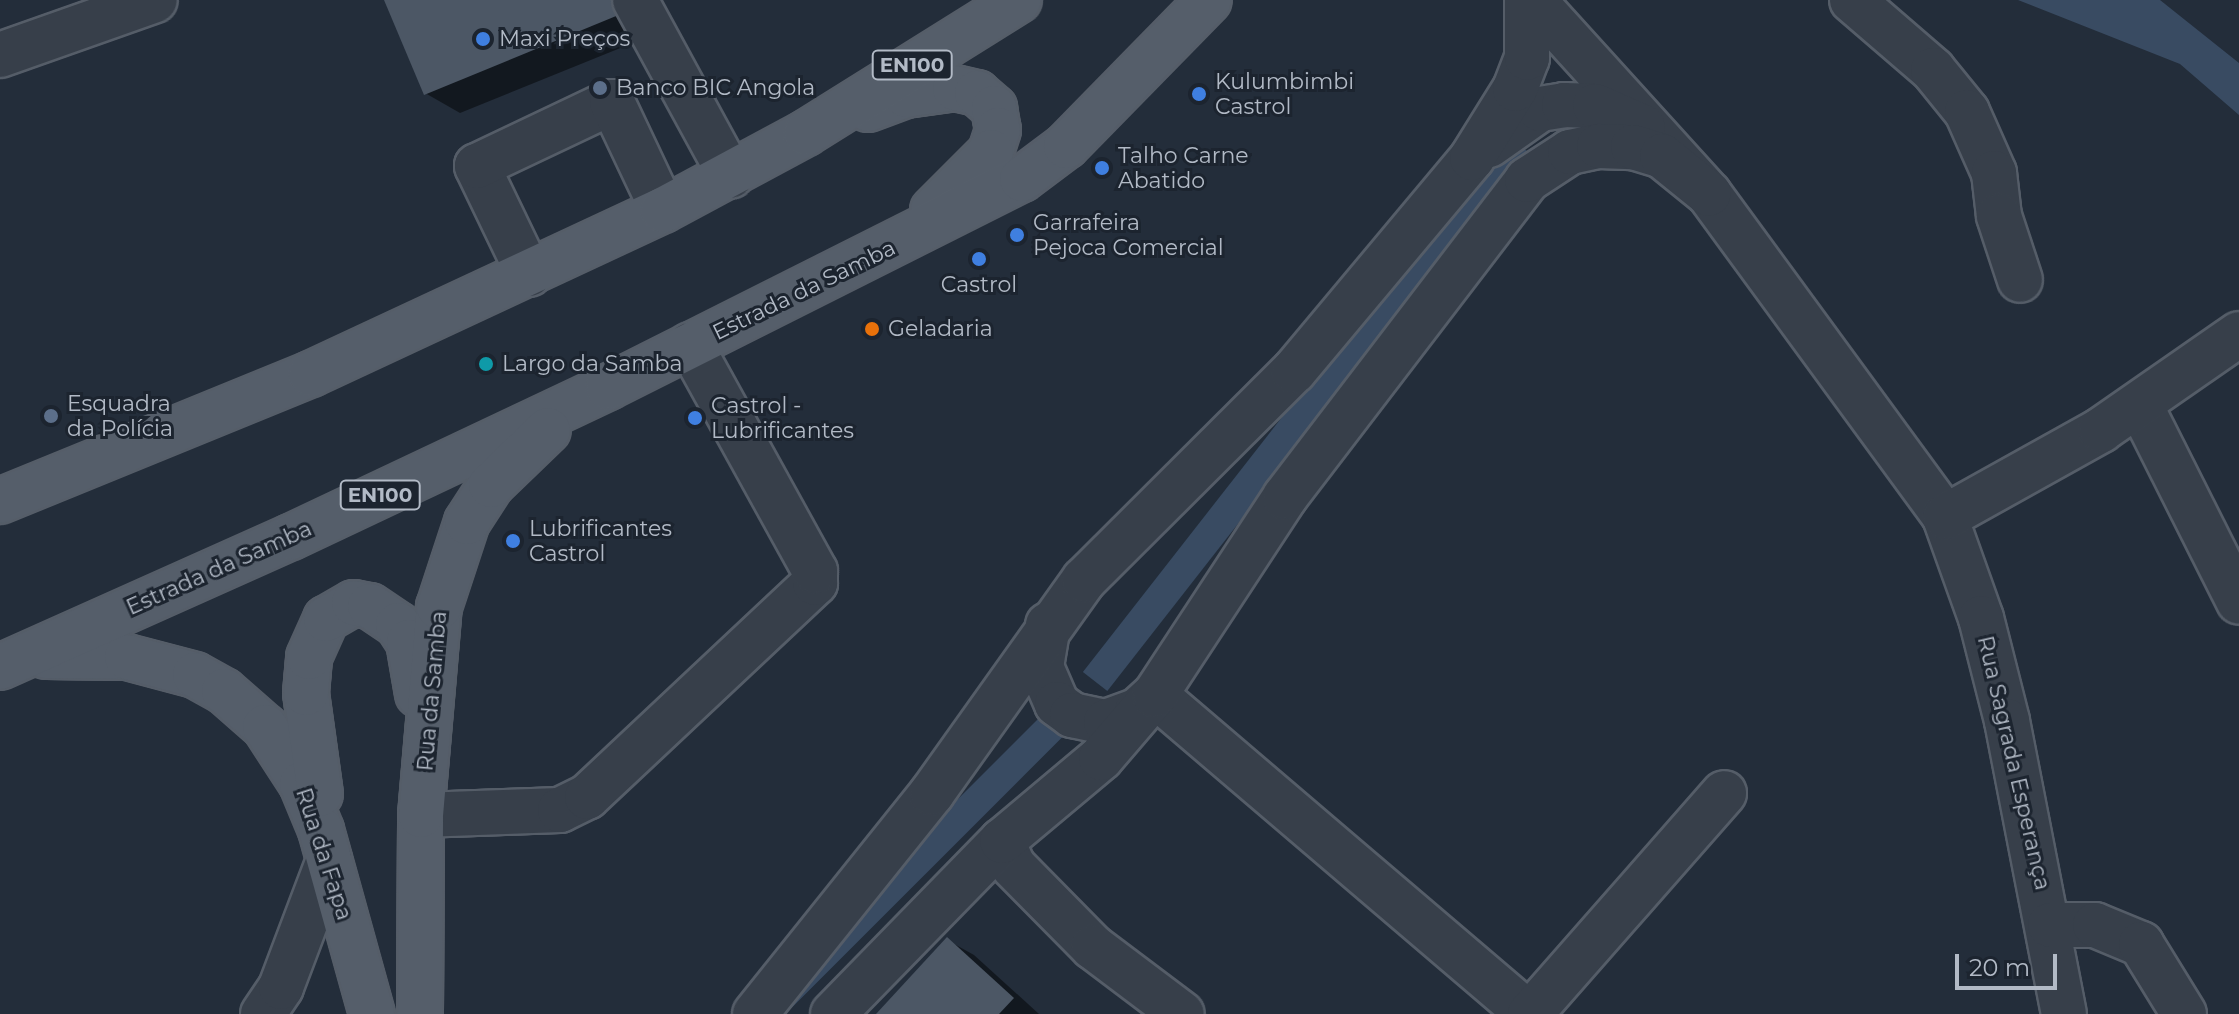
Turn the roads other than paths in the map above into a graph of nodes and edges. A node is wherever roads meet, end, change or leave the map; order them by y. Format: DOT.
graph roads {
  1 [pos="155,0"];
  2 [pos="635,0"];
  3 [pos="1019,0"];
  4 [pos="1209,0"];
  5 [pos="1852,0"];
  6 [pos="1547,5"];
  7 [pos="0,55"];
  8 [pos="806,133"];
  9 [pos="1652,133"];
  10 [pos="1472,158"];
  11 [pos="731,176"];
  12 [pos="1709,194"];
  13 [pos="663,210"];
  14 [pos="881,254"];
  15 [pos="529,274"];
  16 [pos="2020,280"];
  17 [pos="2239,334"];
  18 [pos="690,345"];
  19 [pos="608,387"];
  20 [pos="2140,405"];
  21 [pos="0,501"];
  22 [pos="1945,517"];
  23 [pos="2239,602"];
  24 [pos="1049,622"];
  25 [pos="10,662"];
  26 [pos="1155,695"];
  27 [pos="1724,793"];
  28 [pos="421,815"];
  29 [pos="1002,841"];
  30 [pos="329,860"];
  31 [pos="2050,925"];
  32 [pos="263,1014"];
  33 [pos="372,1014"];
  34 [pos="420,1014"];
  35 [pos="755,1014"];
  36 [pos="833,1014"];
  37 [pos="1182,1014"];
  38 [pos="1529,1014"];
  39 [pos="2064,1014"];
  40 [pos="2184,1014"];
  1 -- 7 [label="street"];
  2 -- 11 [label="street"];
  3 -- 8 [label="main road, EN100"];
  4 -- 14 [label="main road, Estrada da Samba / EN100"];
  5 -- 16 [label="street"];
  6 -- 9 [label="street"];
  6 -- 10 [label="street"];
  8 -- 11 [label="main road, EN100"];
  8 -- 14 [label="main road"];
  9 -- 10 [label="street"];
  9 -- 12 [label="street"];
  10 -- 24 [label="street"];
  11 -- 13 [label="main road, EN100"];
  12 -- 22 [label="street, Rua Sagrada Esperança"];
  12 -- 26 [label="street"];
  13 -- 15 [label="main road, EN100"];
  13 -- 15 [label="street"];
  14 -- 18 [label="main road, Estrada da Samba / EN100"];
  15 -- 21 [label="main road, EN100"];
  17 -- 20 [label="street"];
  18 -- 19 [label="main road, Estrada da Samba / EN100"];
  18 -- 28 [label="street"];
  19 -- 25 [label="main road, Estrada da Samba / EN100"];
  19 -- 28 [label="main road, Rua da Samba"];
  20 -- 22 [label="street"];
  20 -- 23 [label="street"];
  22 -- 31 [label="street, Rua Sagrada Esperança"];
  24 -- 26 [label="street"];
  24 -- 35 [label="street"];
  25 -- 30 [label="main road, Rua da Fapa"];
  26 -- 29 [label="street"];
  26 -- 38 [label="street"];
  27 -- 38 [label="street"];
  28 -- 30 [label="main road"];
  28 -- 34 [label="main road, Rua da Samba"];
  29 -- 36 [label="street"];
  29 -- 37 [label="street"];
  30 -- 32 [label="street"];
  30 -- 33 [label="main road, Rua da Fapa"];
  31 -- 39 [label="street, Rua Sagrada Esperança"];
  31 -- 40 [label="street"];
}
